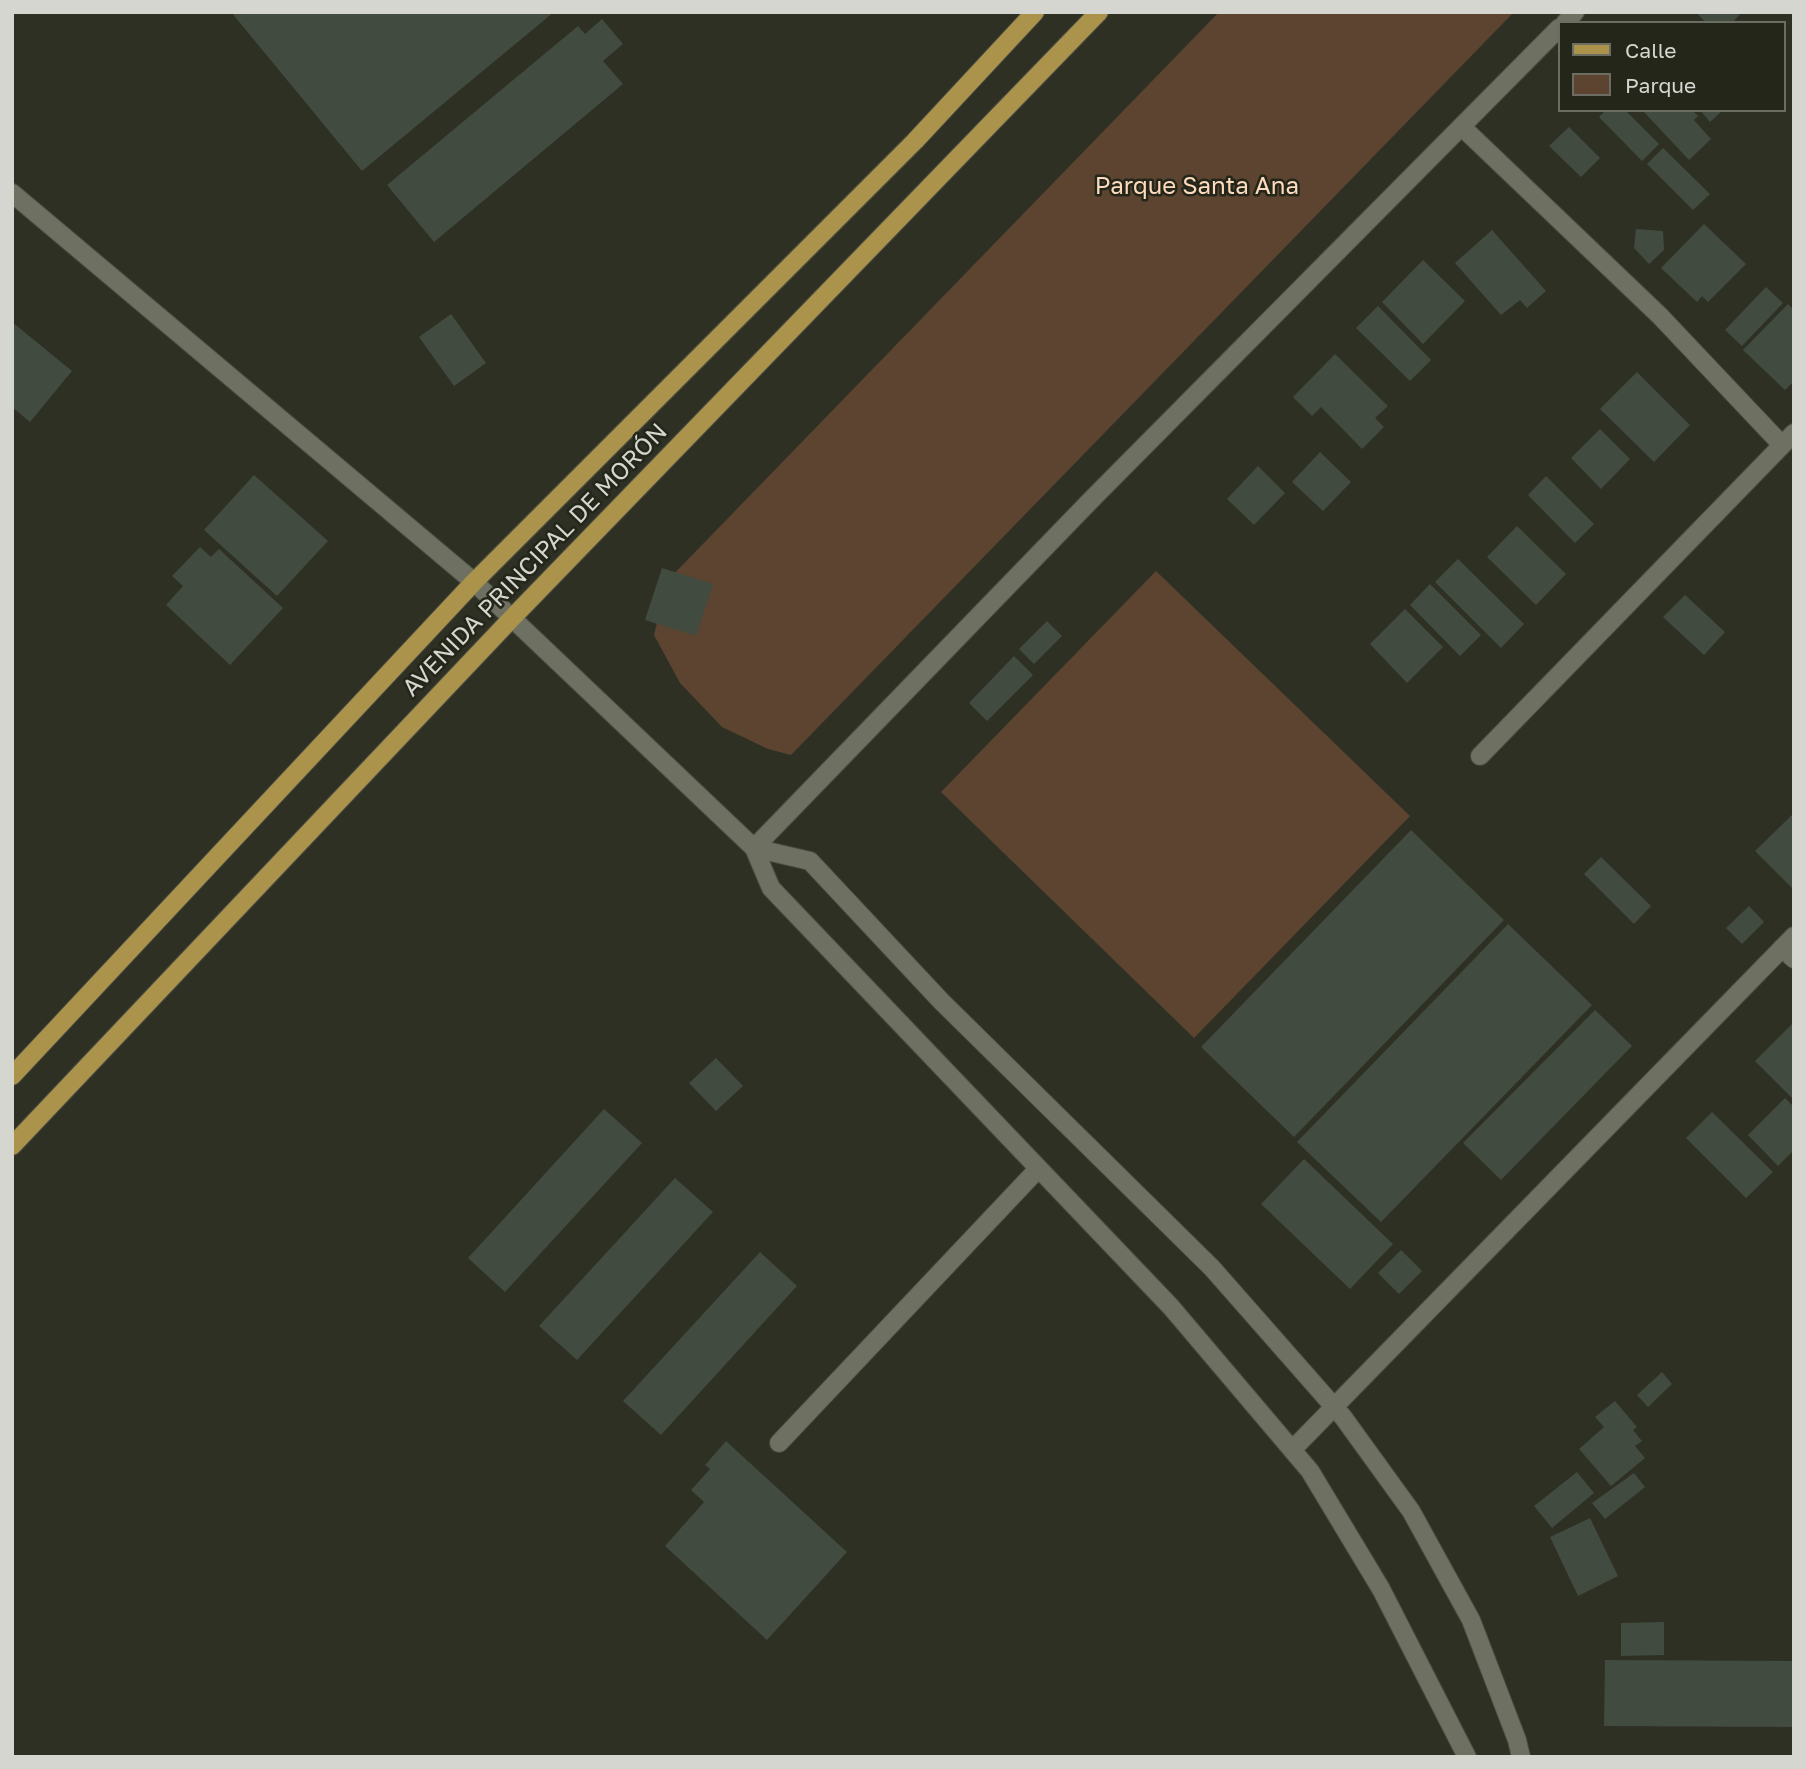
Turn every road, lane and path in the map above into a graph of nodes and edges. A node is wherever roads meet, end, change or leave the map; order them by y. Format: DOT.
graph roads {
  1 [pos="1035,12"];
  2 [pos="1099,12"];
  3 [pos="1558,29"];
  4 [pos="1462,127"];
  5 [pos="12,193"];
  6 [pos="1788,439"];
  7 [pos="474,582"];
  8 [pos="513,617"];
  9 [pos="1480,756"];
  10 [pos="754,848"];
  11 [pos="1790,947"];
  12 [pos="12,1076"];
  13 [pos="12,1146"];
  14 [pos="1038,1169"];
  15 [pos="1335,1408"];
  16 [pos="779,1443"];
  17 [pos="1292,1450"];
  18 [pos="1466,1757"];
  19 [pos="1521,1757"];
  1 -- 7 [label="main road, AVENIDA PRINCIPAL DE MORÓN"];
  2 -- 8 [label="main road, AVENIDA PRINCIPAL DE MORÓN"];
  3 -- 4 [label="street"];
  4 -- 6 [label="street"];
  4 -- 10 [label="street"];
  5 -- 7 [label="street"];
  6 -- 9 [label="street"];
  7 -- 8 [label="street"];
  7 -- 12 [label="main road, AVENIDA PRINCIPAL DE MORÓN"];
  8 -- 10 [label="street"];
  8 -- 13 [label="main road, AVENIDA PRINCIPAL DE MORÓN"];
  10 -- 14 [label="street"];
  10 -- 15 [label="street"];
  11 -- 15 [label="street"];
  14 -- 16 [label="street"];
  14 -- 17 [label="street"];
  15 -- 17 [label="street"];
  15 -- 19 [label="street"];
  17 -- 18 [label="street"];
}
